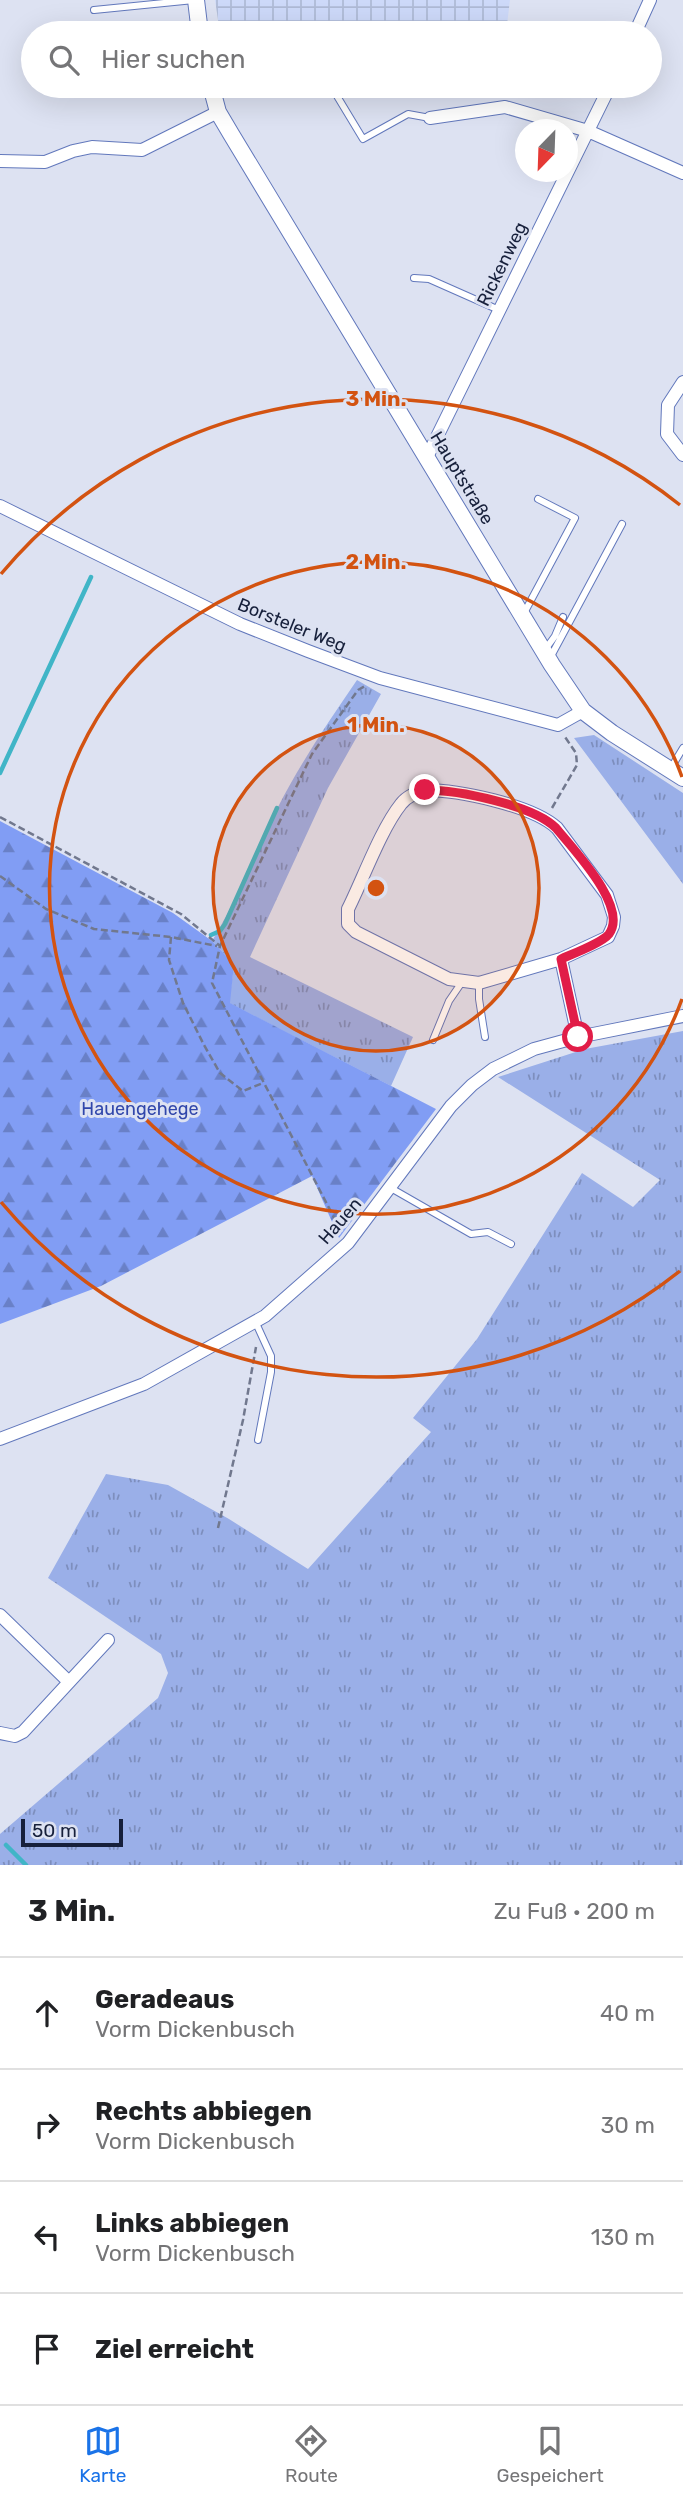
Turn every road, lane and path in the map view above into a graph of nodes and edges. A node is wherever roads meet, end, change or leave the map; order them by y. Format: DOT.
graph roads {
  1 [pos="196,0"];
  2 [pos="650,0"];
  3 [pos="94,10"];
  4 [pos="199,21"];
  5 [pos="640,21"];
  6 [pos="214,98"];
  7 [pos="338,98"];
  8 [pos="604,98"];
  9 [pos="218,112"];
  10 [pos="430,118"];
  11 [pos="588,131"];
  12 [pos="0,161"];
  13 [pos="683,173"];
  14 [pos="414,278"];
  15 [pos="499,310"];
  16 [pos="683,382"];
  17 [pos="683,455"];
  18 [pos="426,457"];
  19 [pos="538,499"];
  20 [pos="0,506"];
  21 [pos="622,524"];
  22 [pos="522,617"];
  23 [pos="564,617"];
  24 [pos="546,656"];
  25 [pos="380,678"];
  26 [pos="583,710"];
  27 [pos="558,725"];
  28 [pos="683,748"];
  29 [pos="676,774"];
  30 [pos="0,817"];
  31 [pos="547,819"];
  32 [pos="0,876"];
  33 [pos="171,937"];
  34 [pos="220,946"];
  35 [pos="561,959"];
  36 [pos="462,982"];
  37 [pos="479,983"];
  38 [pos="683,1016"];
  39 [pos="485,1037"];
  40 [pos="578,1037"];
  41 [pos="433,1040"];
  42 [pos="263,1083"];
  43 [pos="389,1187"];
  44 [pos="348,1243"];
  45 [pos="511,1244"];
  46 [pos="256,1321"];
  47 [pos="0,1439"];
  48 [pos="258,1440"];
  49 [pos="218,1528"];
  50 [pos="0,1615"];
  51 [pos="108,1640"];
  52 [pos="69,1682"];
  53 [pos="0,1733"];
  1 -- 3 [label="lane"];
  1 -- 4 [label="main road"];
  2 -- 5 [label="street"];
  6 -- 9 [label="main road, Hauptstraße"];
  7 -- 10 [label="lane"];
  8 -- 11 [label="street, Rickenweg"];
  9 -- 12 [label="street"];
  9 -- 18 [label="main road, Hauptstraße"];
  10 -- 11 [label="street"];
  11 -- 13 [label="street"];
  11 -- 15 [label="street, Rickenweg"];
  14 -- 15 [label="lane"];
  15 -- 18 [label="street, Rickenweg"];
  16 -- 17 [label="street"];
  18 -- 22 [label="main road, Hauptstraße"];
  19 -- 22 [label="lane"];
  20 -- 25 [label="street, Borsteler Weg"];
  21 -- 24 [label="lane"];
  22 -- 24 [label="main road, Hauptstraße"];
  23 -- 24 [label="lane"];
  24 -- 26 [label="main road, Hauptstraße"];
  25 -- 27 [label="street, Borsteler Weg"];
  25 -- 34 [label="path"];
  26 -- 27 [label="street"];
  26 -- 29 [label="main road, Hauptstraße"];
  27 -- 31 [label="path"];
  28 -- 29 [label="lane"];
  30 -- 34 [label="path"];
  31 -- 35 [label="street"];
  31 -- 36 [label="street"];
  32 -- 33 [label="path"];
  33 -- 34 [label="path"];
  33 -- 42 [label="path"];
  34 -- 42 [label="path"];
  35 -- 37 [label="street"];
  35 -- 40 [label="street"];
  36 -- 37 [label="street"];
  36 -- 41 [label="lane"];
  37 -- 39 [label="lane"];
  38 -- 40 [label="street, Hauen"];
  40 -- 43 [label="street, Hauen"];
  42 -- 44 [label="path"];
  43 -- 44 [label="street, Hauen"];
  43 -- 45 [label="lane"];
  44 -- 46 [label="street, Hauen"];
  46 -- 47 [label="street, Hauen"];
  46 -- 48 [label="lane"];
  46 -- 49 [label="path"];
  50 -- 52 [label="street"];
  51 -- 52 [label="street"];
  52 -- 53 [label="street"];
}
